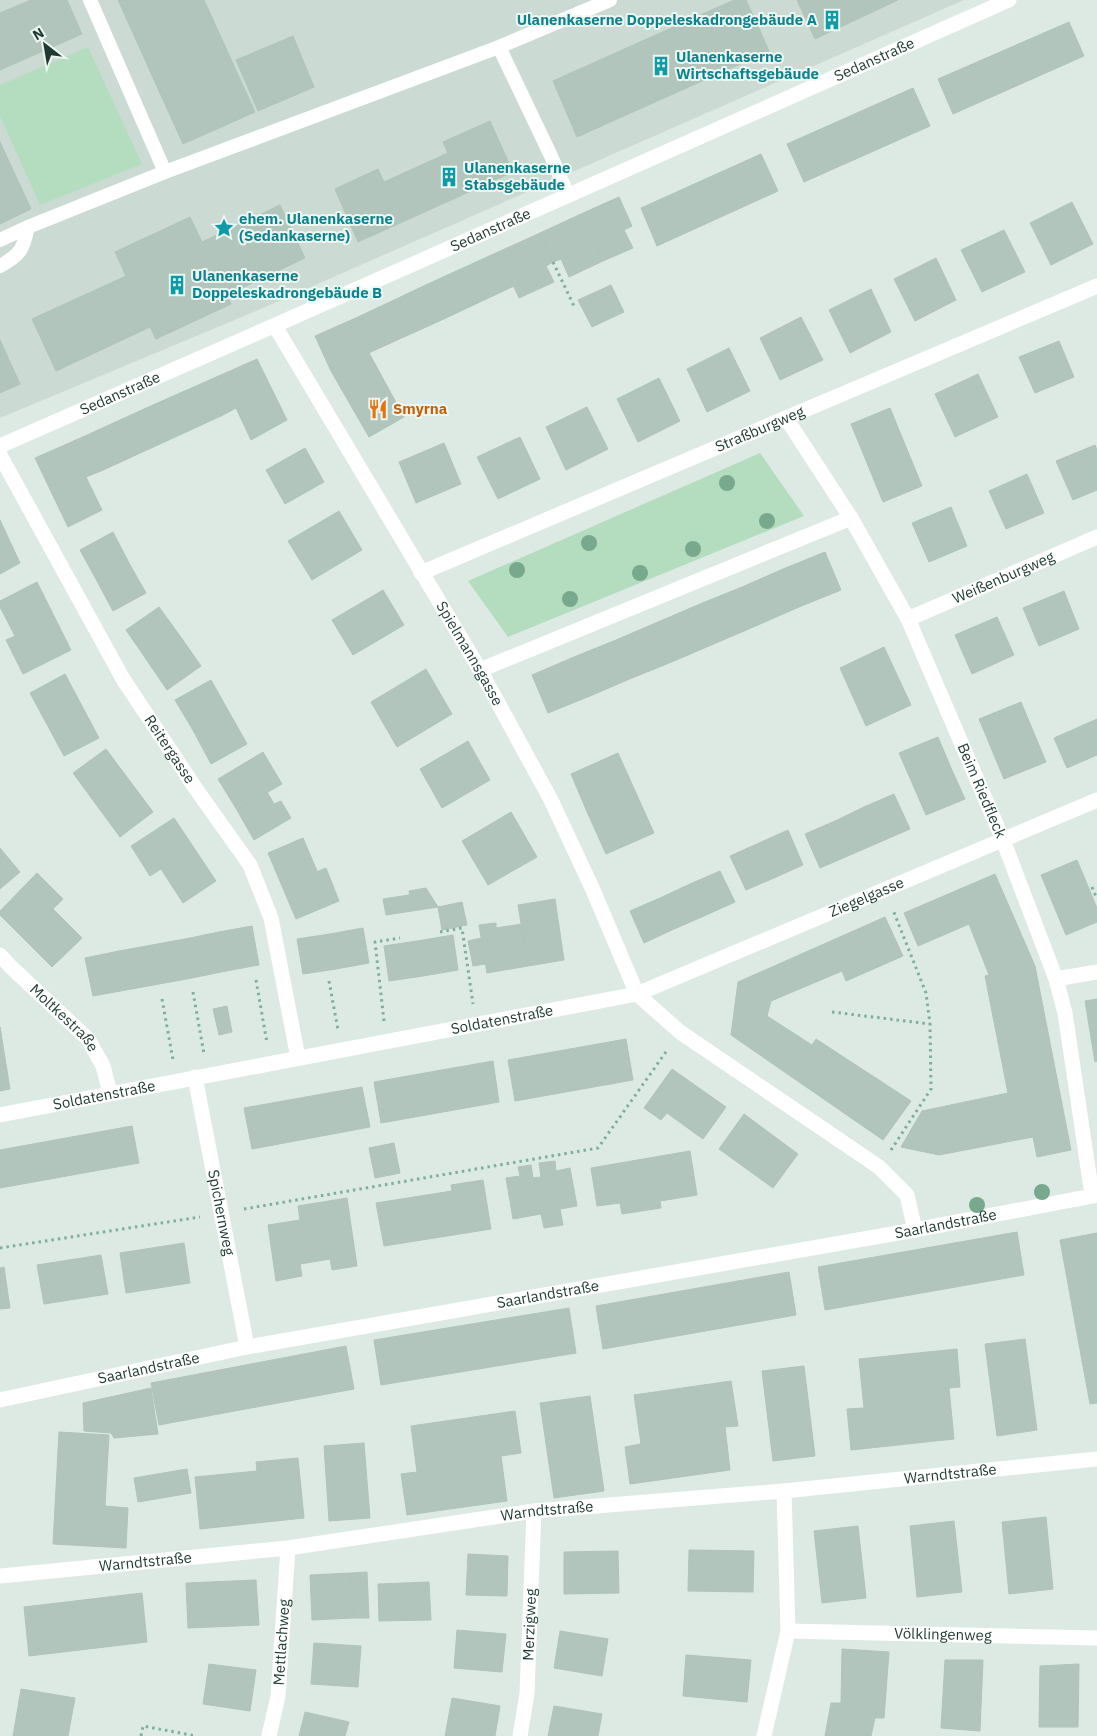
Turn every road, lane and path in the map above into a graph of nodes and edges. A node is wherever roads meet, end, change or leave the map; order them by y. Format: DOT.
graph roads {
  1 [pos="90,0"];
  2 [pos="610,0"];
  3 [pos="1008,0"];
  4 [pos="498,47"];
  5 [pos="165,172"];
  6 [pos="568,195"];
  7 [pos="28,227"];
  8 [pos="0,240"];
  9 [pos="553,262"];
  10 [pos="0,266"];
  11 [pos="1097,286"];
  12 [pos="574,306"];
  13 [pos="276,326"];
  14 [pos="786,418"];
  15 [pos="0,446"];
  16 [pos="0,455"];
  17 [pos="851,518"];
  18 [pos="1097,537"];
  19 [pos="421,573"];
  20 [pos="908,618"];
  21 [pos="480,670"];
  22 [pos="1097,800"];
  23 [pos="1003,840"];
  24 [pos="1092,887"];
  25 [pos="885,890"];
  26 [pos="1097,900"];
  27 [pos="440,932"];
  28 [pos="400,938"];
  29 [pos="0,955"];
  30 [pos="1097,972"];
  31 [pos="1056,979"];
  32 [pos="256,980"];
  33 [pos="329,981"];
  34 [pos="193,992"];
  35 [pos="638,994"];
  36 [pos="162,999"];
  37 [pos="832,1012"];
  38 [pos="930,1024"];
  39 [pos="476,1025"];
  40 [pos="680,1032"];
  41 [pos="387,1042"];
  42 [pos="341,1050"];
  43 [pos="298,1058"];
  44 [pos="271,1063"];
  45 [pos="201,1076"];
  46 [pos="176,1080"];
  47 [pos="110,1094"];
  48 [pos="0,1115"];
  49 [pos="879,1167"];
  50 [pos="1094,1195"];
  51 [pos="222,1213"];
  52 [pos="915,1230"];
  53 [pos="0,1248"];
  54 [pos="247,1347"];
  55 [pos="0,1400"];
  56 [pos="1097,1459"];
  57 [pos="784,1491"];
  58 [pos="534,1512"];
  59 [pos="288,1548"];
  60 [pos="0,1576"];
  61 [pos="788,1632"];
  62 [pos="1097,1638"];
  63 [pos="140,1736"];
  64 [pos="196,1736"];
  65 [pos="269,1736"];
  66 [pos="520,1736"];
  67 [pos="764,1736"];
  1 -- 5 [label="lane"];
  2 -- 4 [label="lane"];
  3 -- 6 [label="street, Sedanstraße"];
  4 -- 5 [label="lane"];
  4 -- 6 [label="lane"];
  5 -- 7 [label="lane"];
  6 -- 13 [label="street, Sedanstraße"];
  7 -- 8 [label="lane"];
  7 -- 10 [label="lane"];
  9 -- 12 [label="path"];
  11 -- 14 [label="street, Straßburgweg"];
  13 -- 15 [label="street, Sedanstraße"];
  13 -- 19 [label="street, Spielmannsgasse"];
  14 -- 17 [label="street, Beim Riedfleck"];
  14 -- 19 [label="street, Straßburgweg"];
  16 -- 43 [label="street, Reitergasse"];
  17 -- 20 [label="street, Beim Riedfleck"];
  17 -- 21 [label="street"];
  18 -- 20 [label="street, Weißenburgweg"];
  19 -- 21 [label="street, Spielmannsgasse"];
  20 -- 23 [label="street, Beim Riedfleck"];
  21 -- 35 [label="street, Spielmannsgasse"];
  22 -- 23 [label="street, Ziegelgasse"];
  23 -- 25 [label="street, Ziegelgasse"];
  23 -- 31 [label="street, Beim Riedfleck"];
  24 -- 26 [label="path"];
  25 -- 35 [label="street, Ziegelgasse"];
  25 -- 38 [label="path"];
  27 -- 39 [label="path"];
  28 -- 41 [label="path"];
  29 -- 47 [label="street, Moltkestraße"];
  30 -- 31 [label="street"];
  31 -- 50 [label="street, Beim Riedfleck"];
  32 -- 44 [label="path"];
  33 -- 42 [label="path"];
  34 -- 45 [label="path"];
  35 -- 39 [label="street, Soldatenstraße"];
  35 -- 40 [label="street"];
  36 -- 46 [label="path"];
  37 -- 38 [label="path"];
  38 -- 49 [label="path"];
  39 -- 41 [label="street, Soldatenstraße"];
  40 -- 49 [label="street"];
  40 -- 51 [label="path"];
  41 -- 42 [label="street, Soldatenstraße"];
  42 -- 43 [label="street, Soldatenstraße"];
  43 -- 44 [label="street, Soldatenstraße"];
  44 -- 45 [label="street, Soldatenstraße"];
  45 -- 46 [label="street, Soldatenstraße"];
  45 -- 51 [label="street, Spichernweg"];
  46 -- 47 [label="street, Soldatenstraße"];
  47 -- 48 [label="street, Soldatenstraße"];
  49 -- 52 [label="street"];
  50 -- 52 [label="street, Saarlandstraße"];
  51 -- 53 [label="path"];
  51 -- 54 [label="street, Spichernweg"];
  52 -- 54 [label="street, Saarlandstraße"];
  54 -- 55 [label="street, Saarlandstraße"];
  56 -- 57 [label="street, Warndtstraße"];
  57 -- 58 [label="street, Warndtstraße"];
  57 -- 61 [label="street"];
  58 -- 59 [label="street, Warndtstraße"];
  58 -- 66 [label="street, Merzigweg"];
  59 -- 60 [label="street, Warndtstraße"];
  59 -- 65 [label="street, Mettlachweg"];
  61 -- 62 [label="street, Völklingenweg"];
  61 -- 67 [label="street"];
  63 -- 64 [label="path"];
}
